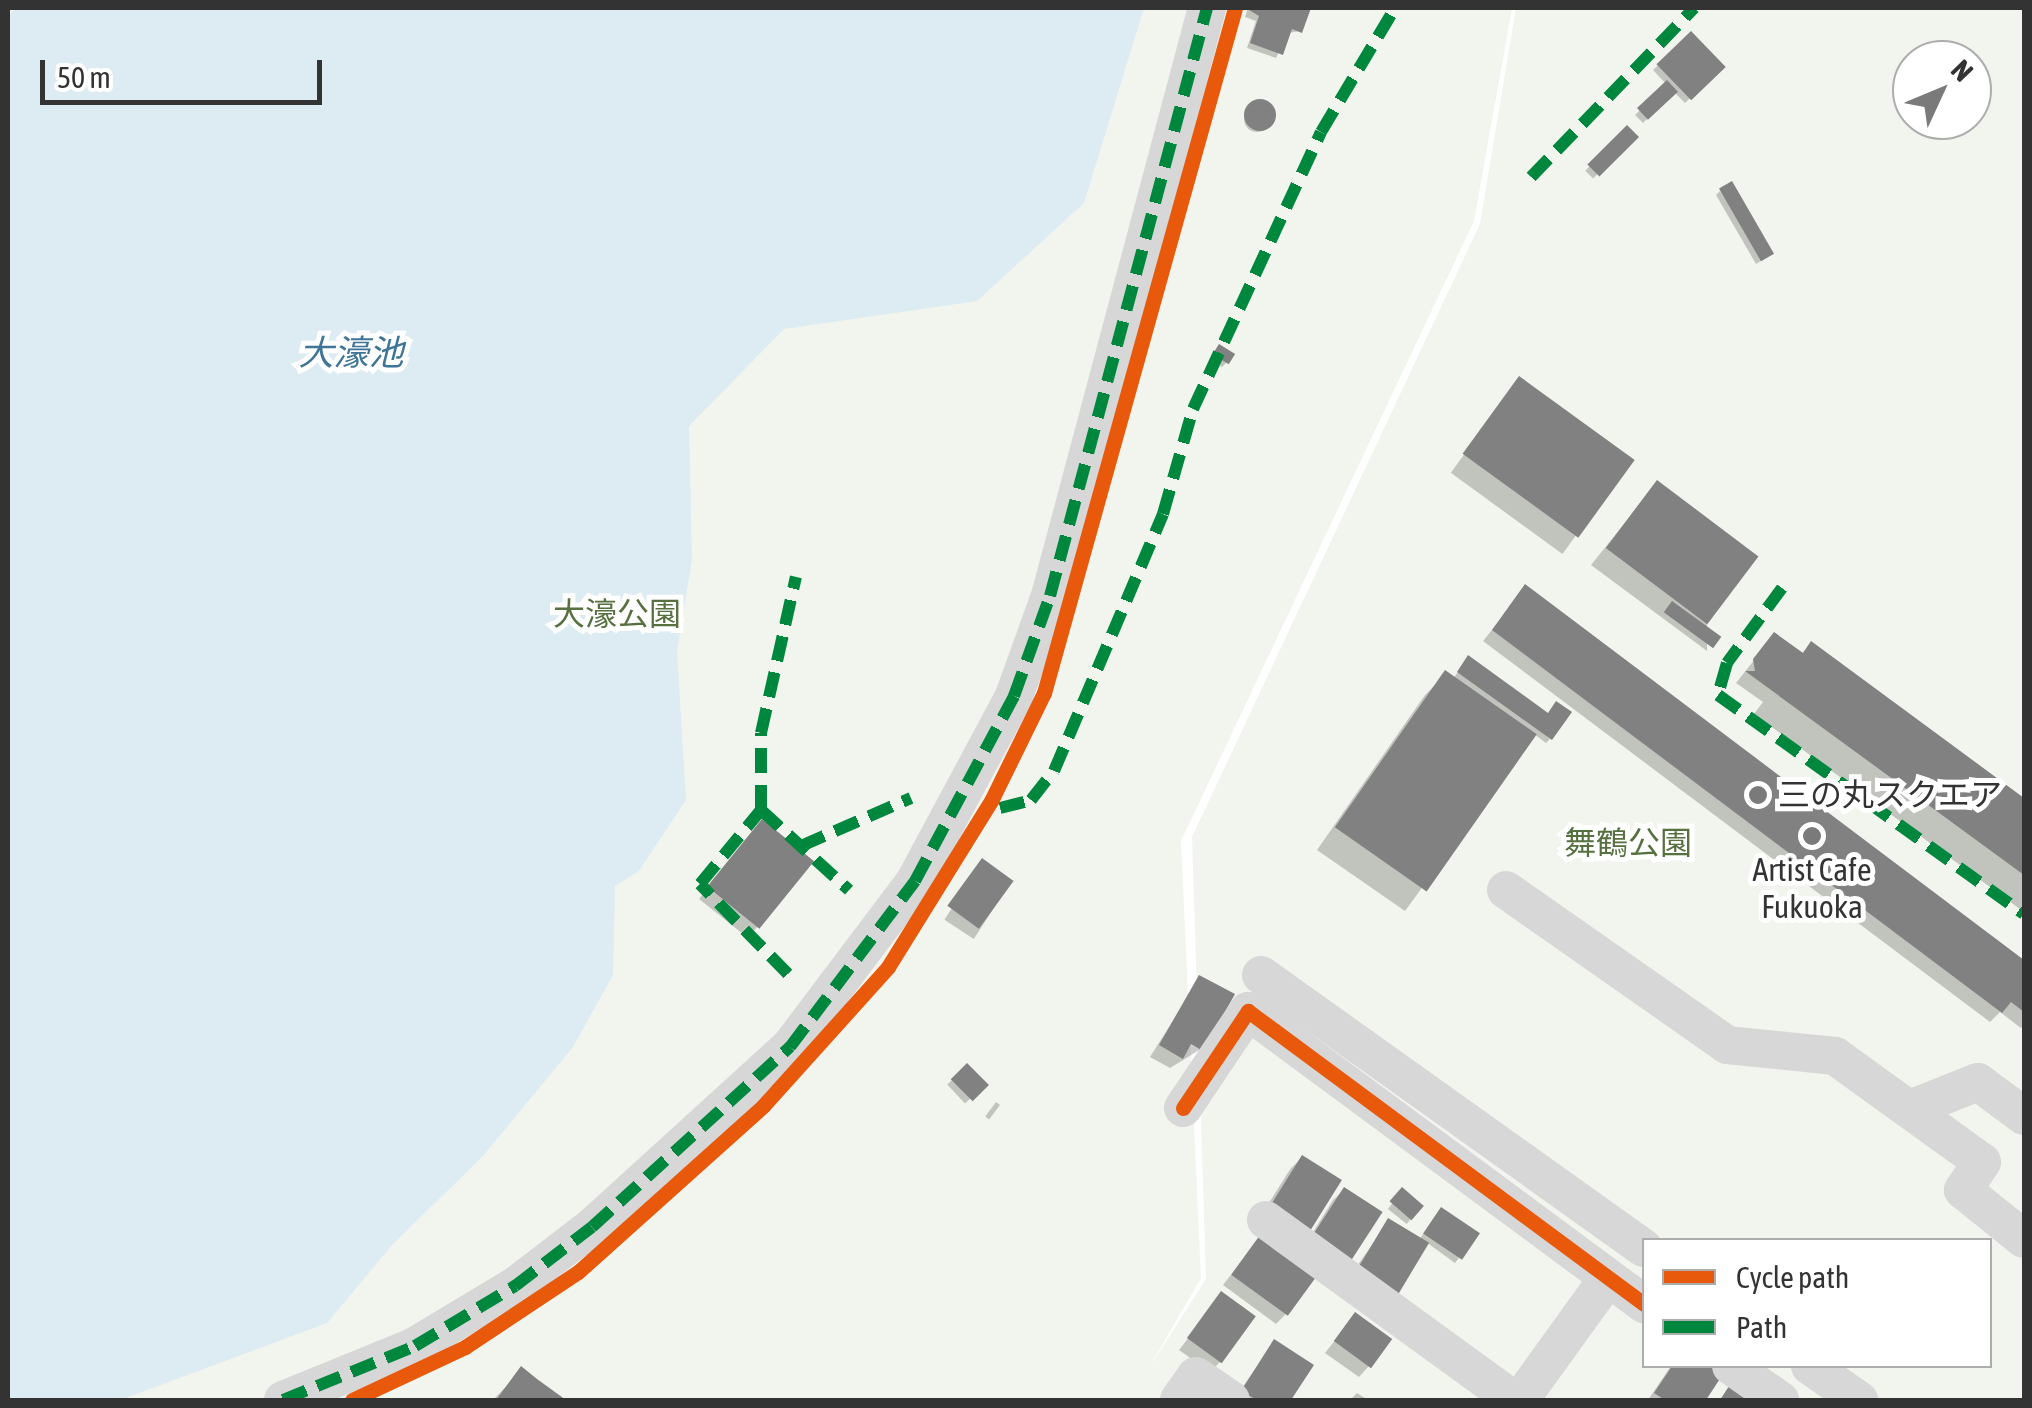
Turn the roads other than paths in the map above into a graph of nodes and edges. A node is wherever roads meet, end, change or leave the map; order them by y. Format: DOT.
graph roads {
  1 [pos="1207,8"];
  2 [pos="1506,890"];
  3 [pos="1261,975"];
  4 [pos="1183,1108"];
  5 [pos="1910,1109"];
  6 [pos="2024,1116"];
  7 [pos="1266,1220"];
  8 [pos="2024,1239"];
  9 [pos="1642,1247"];
  10 [pos="1608,1278"];
  11 [pos="1642,1303"];
  12 [pos="1734,1368"];
  13 [pos="1813,1368"];
  14 [pos="283,1400"];
  15 [pos="1179,1400"];
  16 [pos="1231,1400"];
  17 [pos="1517,1400"];
  18 [pos="1780,1400"];
  19 [pos="1859,1400"];
  1 -- 14 [label="street"];
  2 -- 5 [label="street"];
  3 -- 9 [label="street"];
  4 -- 10 [label="street"];
  5 -- 6 [label="street"];
  5 -- 8 [label="street"];
  7 -- 17 [label="street"];
  10 -- 11 [label="street"];
  10 -- 17 [label="street"];
  12 -- 18 [label="street"];
  13 -- 19 [label="street"];
  15 -- 16 [label="street"];
}
